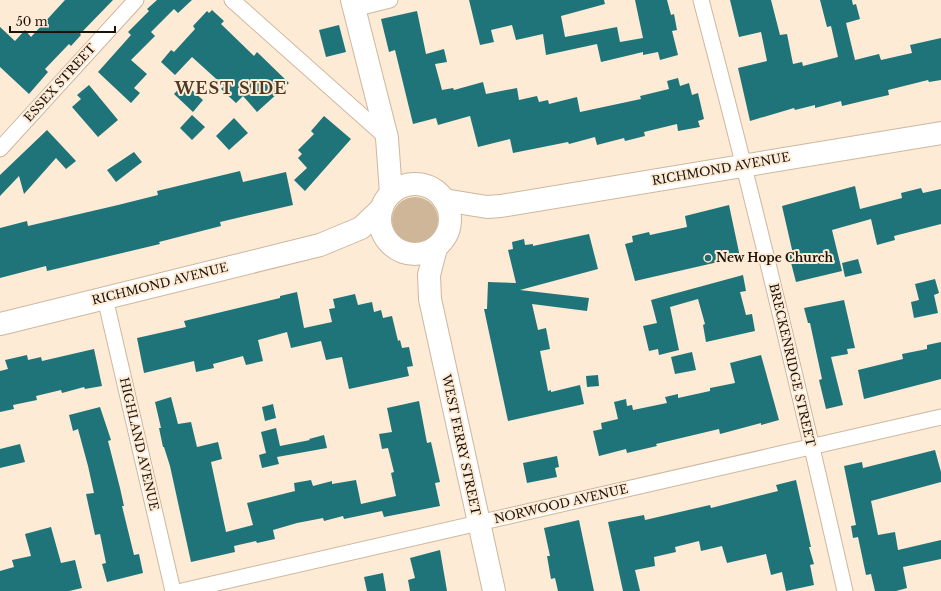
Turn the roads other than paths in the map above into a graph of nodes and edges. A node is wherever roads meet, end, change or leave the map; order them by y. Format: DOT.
graph roads {
  1 [pos="136,0"];
  2 [pos="232,0"];
  3 [pos="390,0"];
  4 [pos="701,0"];
  5 [pos="353,5"];
  6 [pos="941,133"];
  7 [pos="387,138"];
  8 [pos="0,149"];
  9 [pos="744,165"];
  10 [pos="424,185"];
  11 [pos="387,200"];
  12 [pos="444,200"];
  13 [pos="501,206"];
  14 [pos="449,230"];
  15 [pos="320,244"];
  16 [pos="436,248"];
  17 [pos="398,249"];
  18 [pos="105,298"];
  19 [pos="430,299"];
  20 [pos="0,324"];
  21 [pos="941,417"];
  22 [pos="811,447"];
  23 [pos="478,522"];
  24 [pos="172,591"];
  25 [pos="182,591"];
  26 [pos="494,591"];
  27 [pos="845,591"];
  1 -- 8 [label="street, ESSEX STREET"];
  2 -- 7 [label="street"];
  3 -- 5 [label="street"];
  4 -- 9 [label="street, BRECKENRIDGE STREET"];
  5 -- 7 [label="street"];
  6 -- 9 [label="street, RICHMOND AVENUE"];
  7 -- 10 [label="street"];
  7 -- 11 [label="street"];
  9 -- 13 [label="street, RICHMOND AVENUE"];
  9 -- 22 [label="street, BRECKENRIDGE STREET"];
  10 -- 11 [label="street"];
  10 -- 12 [label="street"];
  11 -- 15 [label="street, RICHMOND AVENUE"];
  11 -- 17 [label="street"];
  12 -- 13 [label="street, RICHMOND AVENUE"];
  12 -- 14 [label="street"];
  13 -- 14 [label="street, RICHMOND AVENUE"];
  14 -- 16 [label="street"];
  15 -- 17 [label="street, RICHMOND AVENUE"];
  15 -- 18 [label="street, RICHMOND AVENUE"];
  16 -- 17 [label="street"];
  16 -- 19 [label="street, WEST FERRY STREET"];
  17 -- 19 [label="street, WEST FERRY STREET"];
  18 -- 20 [label="street, RICHMOND AVENUE"];
  18 -- 24 [label="street, HIGHLAND AVENUE"];
  19 -- 23 [label="street, WEST FERRY STREET"];
  21 -- 22 [label="street, NORWOOD AVENUE"];
  22 -- 23 [label="street, NORWOOD AVENUE"];
  22 -- 27 [label="street, BRECKENRIDGE STREET"];
  23 -- 25 [label="street, NORWOOD AVENUE"];
  23 -- 26 [label="street, WEST FERRY STREET"];
}
